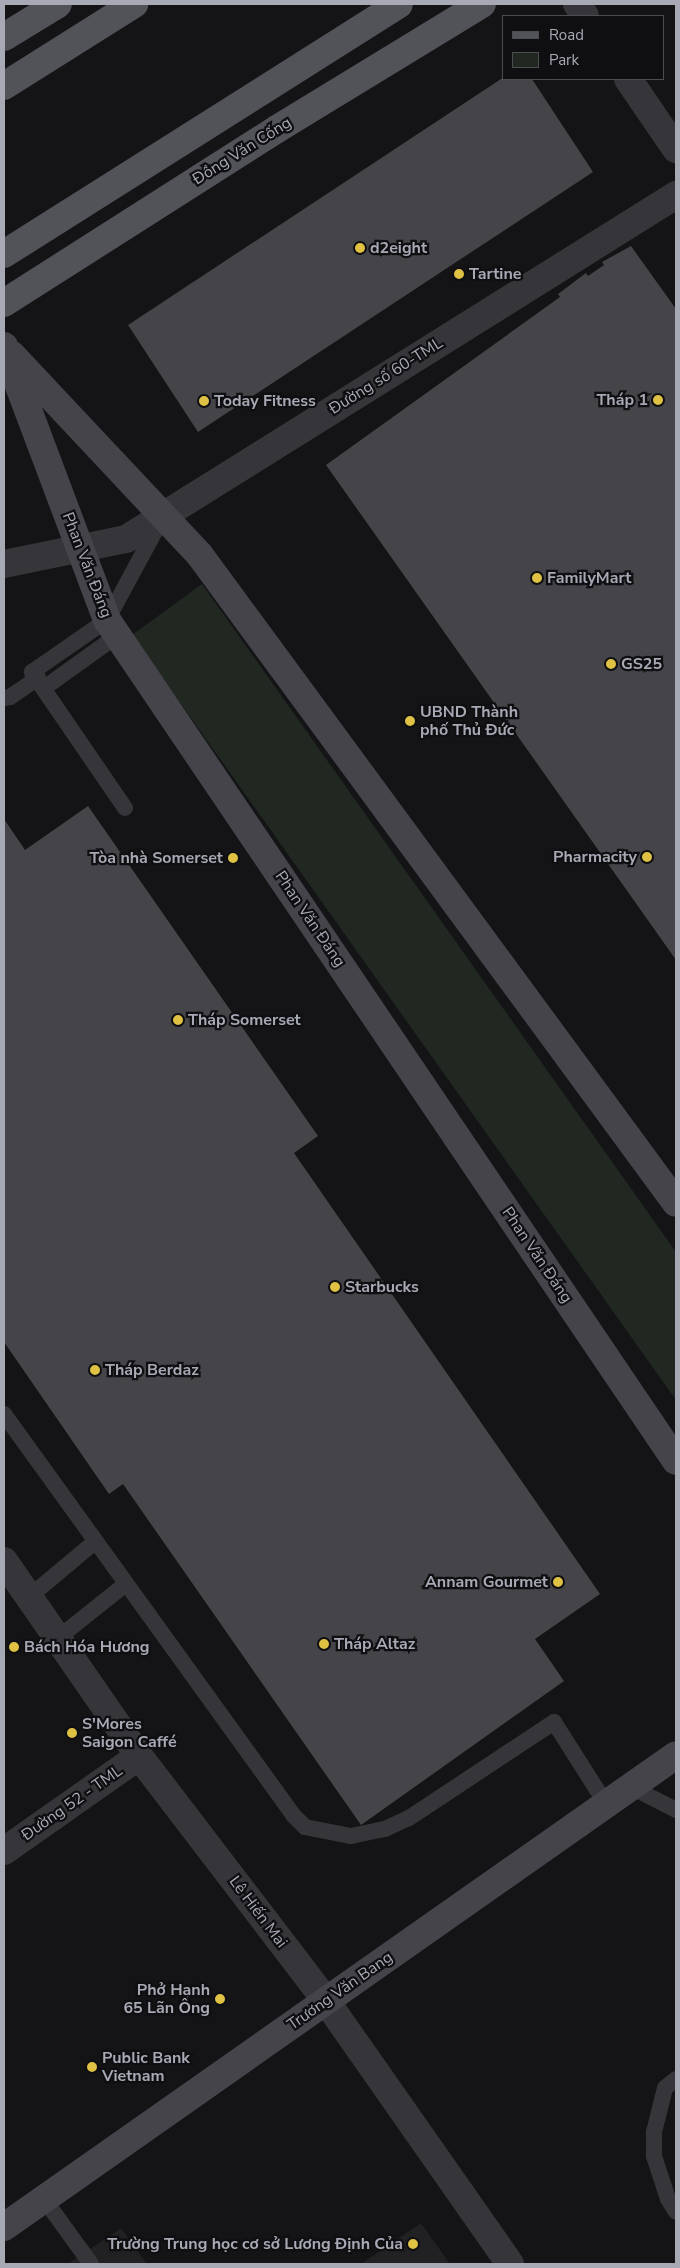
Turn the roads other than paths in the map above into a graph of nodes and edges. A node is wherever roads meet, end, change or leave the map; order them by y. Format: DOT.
graph roads {
  1 [pos="58,4"];
  2 [pos="134,4"];
  3 [pos="399,4"];
  4 [pos="482,4"];
  5 [pos="576,4"];
  6 [pos="584,15"];
  7 [pos="4,37"];
  8 [pos="629,80"];
  9 [pos="4,86"];
  10 [pos="676,149"];
  11 [pos="676,194"];
  12 [pos="4,254"];
  13 [pos="4,303"];
  14 [pos="4,346"];
  15 [pos="164,516"];
  16 [pos="80,549"];
  17 [pos="4,564"];
  18 [pos="112,628"];
  19 [pos="38,679"];
  20 [pos="4,698"];
  21 [pos="125,808"];
  22 [pos="676,1203"];
  23 [pos="4,1414"];
  24 [pos="676,1461"];
  25 [pos="96,1541"];
  26 [pos="4,1561"];
  27 [pos="126,1584"];
  28 [pos="28,1596"];
  29 [pos="58,1638"];
  30 [pos="676,1755"];
  31 [pos="140,1756"];
  32 [pos="631,1787"];
  33 [pos="606,1804"];
  34 [pos="676,1810"];
  35 [pos="4,1851"];
  36 [pos="326,2001"];
  37 [pos="676,2079"];
  38 [pos="44,2199"];
  39 [pos="676,2212"];
  40 [pos="4,2227"];
  41 [pos="90,2264"];
  42 [pos="510,2264"];
  1 -- 7 [label="main road"];
  2 -- 9 [label="main road"];
  3 -- 12 [label="main road"];
  4 -- 13 [label="main road, Đồng Văn Cống"];
  5 -- 6 [label="street"];
  8 -- 10 [label="street"];
  11 -- 15 [label="street, Đường số 60-TML"];
  14 -- 15 [label="street, Phan Văn Đáng"];
  14 -- 16 [label="street, Phan Văn Đáng"];
  15 -- 16 [label="street, Đường số 60-TML"];
  15 -- 18 [label="lane"];
  15 -- 22 [label="street, Phan Văn Đáng"];
  16 -- 17 [label="street, Đường số 60-TML"];
  16 -- 18 [label="street, Phan Văn Đáng"];
  18 -- 19 [label="lane"];
  18 -- 24 [label="street, Phan Văn Đáng"];
  19 -- 20 [label="lane"];
  19 -- 21 [label="lane"];
  23 -- 25 [label="lane"];
  25 -- 27 [label="lane"];
  25 -- 28 [label="lane"];
  26 -- 28 [label="street, Lê Hiến Mai"];
  27 -- 29 [label="lane"];
  27 -- 33 [label="lane"];
  28 -- 29 [label="street, Lê Hiến Mai"];
  29 -- 31 [label="street, Lê Hiến Mai"];
  30 -- 32 [label="street, Trương Văn Bang"];
  31 -- 35 [label="street, Đường 52 - TML"];
  31 -- 36 [label="street, Lê Hiến Mai"];
  32 -- 33 [label="street, Trương Văn Bang"];
  32 -- 34 [label="lane"];
  33 -- 36 [label="street, Trương Văn Bang"];
  36 -- 38 [label="street, Trương Văn Bang"];
  36 -- 42 [label="street, Lê Hiến Mai"];
  37 -- 39 [label="lane"];
  38 -- 40 [label="street, Trương Văn Bang"];
  38 -- 41 [label="lane"];
}
